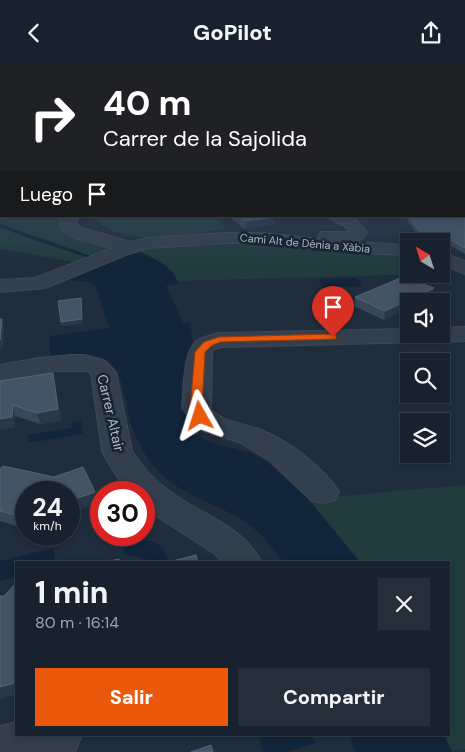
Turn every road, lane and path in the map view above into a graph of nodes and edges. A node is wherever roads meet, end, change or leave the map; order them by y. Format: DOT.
graph roads {
  1 [pos="69,217"];
  2 [pos="84,217"];
  3 [pos="349,218"];
  4 [pos="206,239"];
  5 [pos="147,243"];
  6 [pos="124,249"];
  7 [pos="400,250"];
  8 [pos="450,251"];
  9 [pos="465,251"];
  10 [pos="450,261"];
  11 [pos="465,268"];
  12 [pos="0,286"];
  13 [pos="465,334"];
  14 [pos="0,373"];
  15 [pos="323,492"];
  16 [pos="242,561"];
  17 [pos="54,736"];
  18 [pos="0,751"];
  1 -- 6 [label="street"];
  2 -- 5 [label="street"];
  3 -- 4 [label="street"];
  4 -- 5 [label="street, Camí Alt de Dénia a Xàbia"];
  4 -- 7 [label="street, Camí Alt de Dénia a Xàbia"];
  5 -- 6 [label="street, Camí Alt de Dénia a Xàbia"];
  6 -- 12 [label="street, Camí Alt de Dénia a Xàbia"];
  8 -- 9 [label="street"];
  10 -- 11 [label="street"];
  13 -- 15 [label="street"];
  14 -- 16 [label="street, Carrer Altair"];
  17 -- 18 [label="street"];
}
